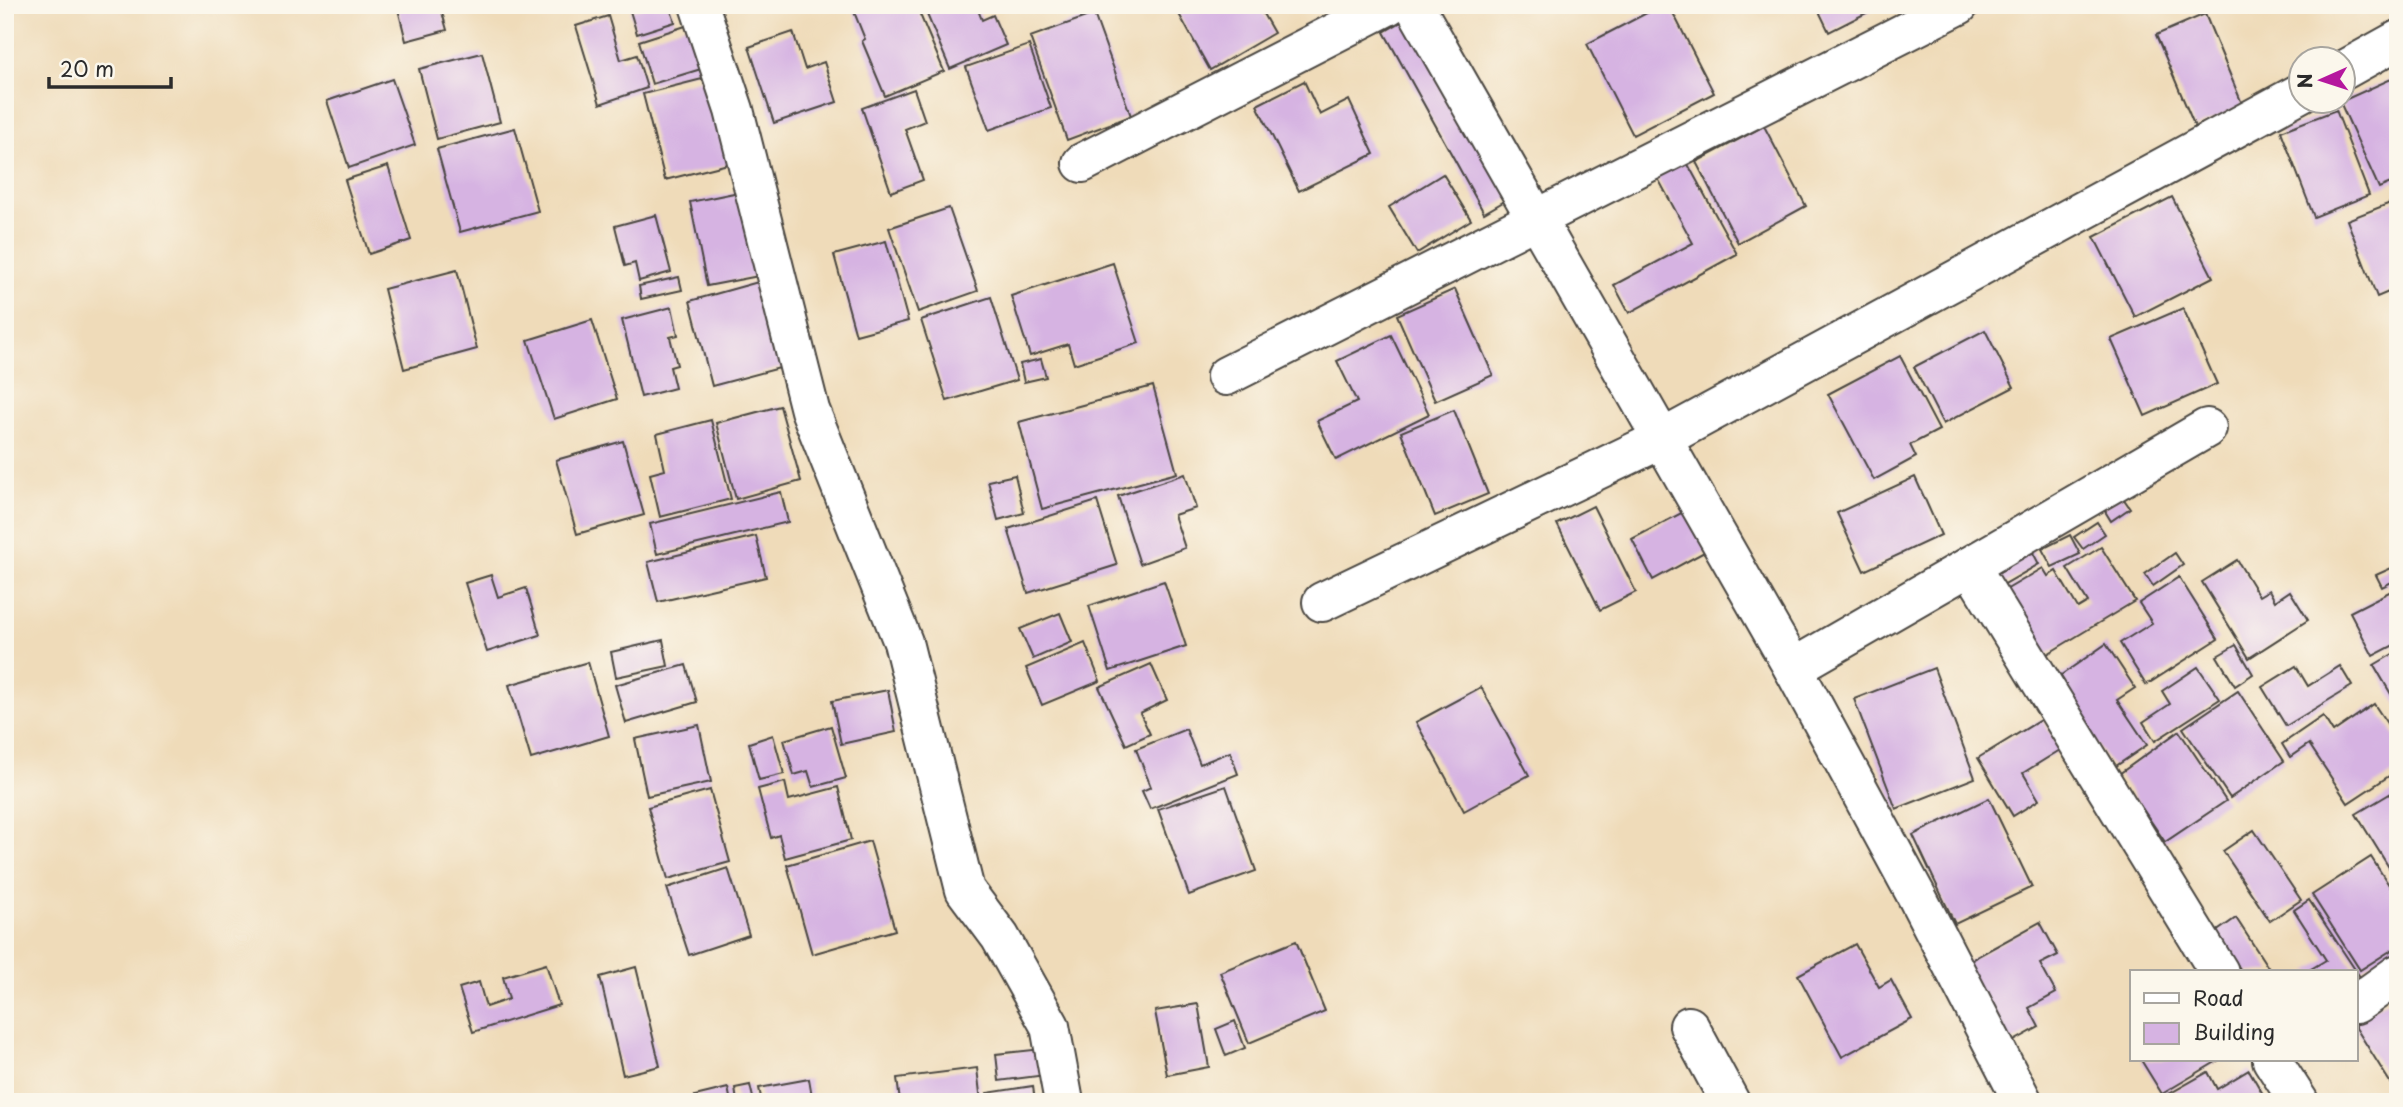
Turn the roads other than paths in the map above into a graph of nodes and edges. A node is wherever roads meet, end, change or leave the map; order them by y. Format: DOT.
graph roads {
  1 [pos="699,5"];
  2 [pos="1388,5"];
  3 [pos="1414,5"];
  4 [pos="1959,5"];
  5 [pos="2398,40"];
  6 [pos="2358,62"];
  7 [pos="2288,99"];
  8 [pos="1082,163"];
  9 [pos="1536,220"];
  10 [pos="1226,376"];
  11 [pos="2207,428"];
  12 [pos="1662,439"];
  13 [pos="1969,566"];
  14 [pos="1322,602"];
  15 [pos="1793,668"];
  16 [pos="2218,970"];
  17 [pos="2398,974"];
  18 [pos="2358,1003"];
  19 [pos="1689,1026"];
  20 [pos="2275,1062"];
  21 [pos="1064,1102"];
  22 [pos="1730,1102"];
  23 [pos="2023,1102"];
  24 [pos="2299,1102"];
  1 -- 21 [label="street"];
  2 -- 8 [label="street"];
  3 -- 9 [label="street"];
  4 -- 9 [label="street"];
  5 -- 6 [label="street"];
  7 -- 12 [label="street"];
  9 -- 10 [label="street"];
  9 -- 12 [label="street"];
  11 -- 13 [label="street"];
  12 -- 14 [label="street"];
  12 -- 15 [label="street"];
  13 -- 15 [label="street"];
  13 -- 16 [label="street"];
  15 -- 23 [label="street"];
  17 -- 18 [label="street"];
  19 -- 22 [label="street"];
  20 -- 24 [label="street"];
}
